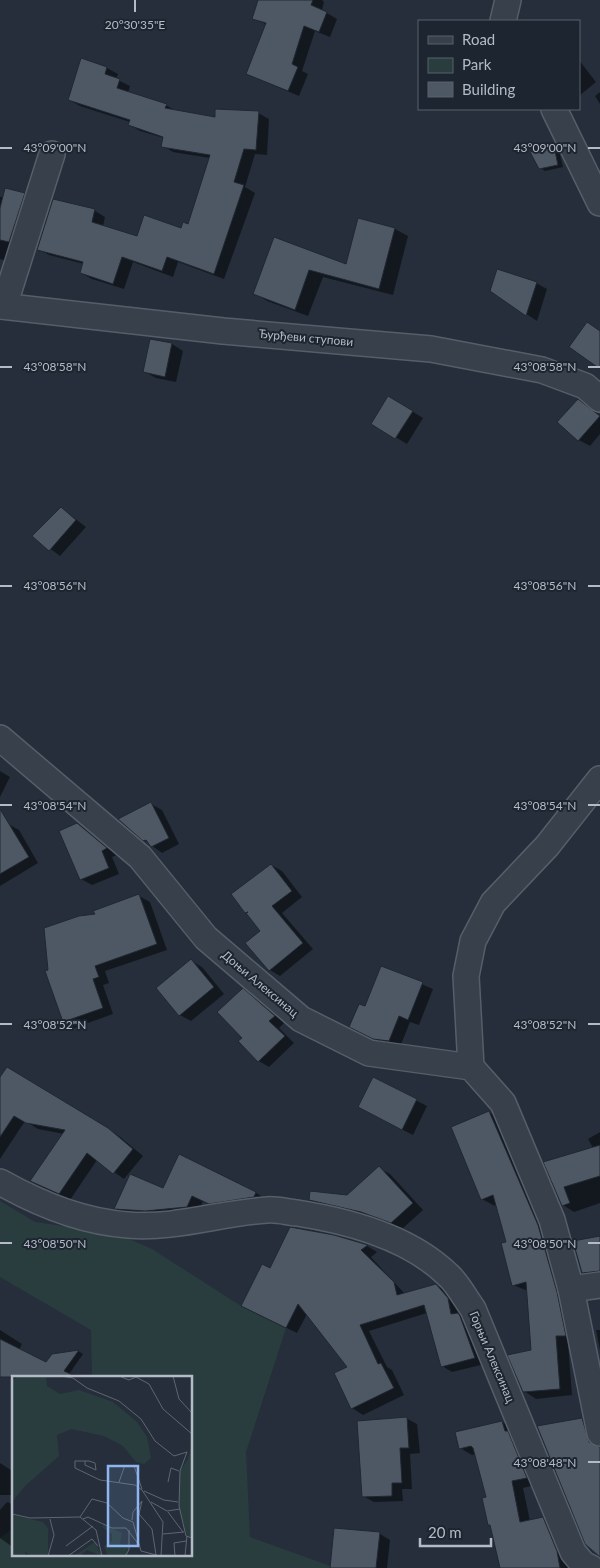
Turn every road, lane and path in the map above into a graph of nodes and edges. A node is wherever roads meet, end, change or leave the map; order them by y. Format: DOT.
graph roads {
  1 [pos="508,0"];
  2 [pos="503,20"];
  3 [pos="554,110"];
  4 [pos="52,154"];
  5 [pos="600,203"];
  6 [pos="2,306"];
  7 [pos="600,399"];
  8 [pos="0,738"];
  9 [pos="600,779"];
  10 [pos="471,1068"];
  11 [pos="0,1182"];
  12 [pos="600,1285"];
  13 [pos="571,1289"];
  14 [pos="600,1433"];
  15 [pos="590,1568"];
  1 -- 2 [label="street"];
  3 -- 5 [label="street"];
  4 -- 6 [label="street, Ђурђеви ступови"];
  6 -- 7 [label="street, Ђурђеви ступови"];
  8 -- 10 [label="street, Доњи Алексинац"];
  9 -- 10 [label="street"];
  10 -- 13 [label="street"];
  11 -- 15 [label="street, Горњи Алексинац"];
  12 -- 13 [label="street"];
  13 -- 14 [label="street"];
}
